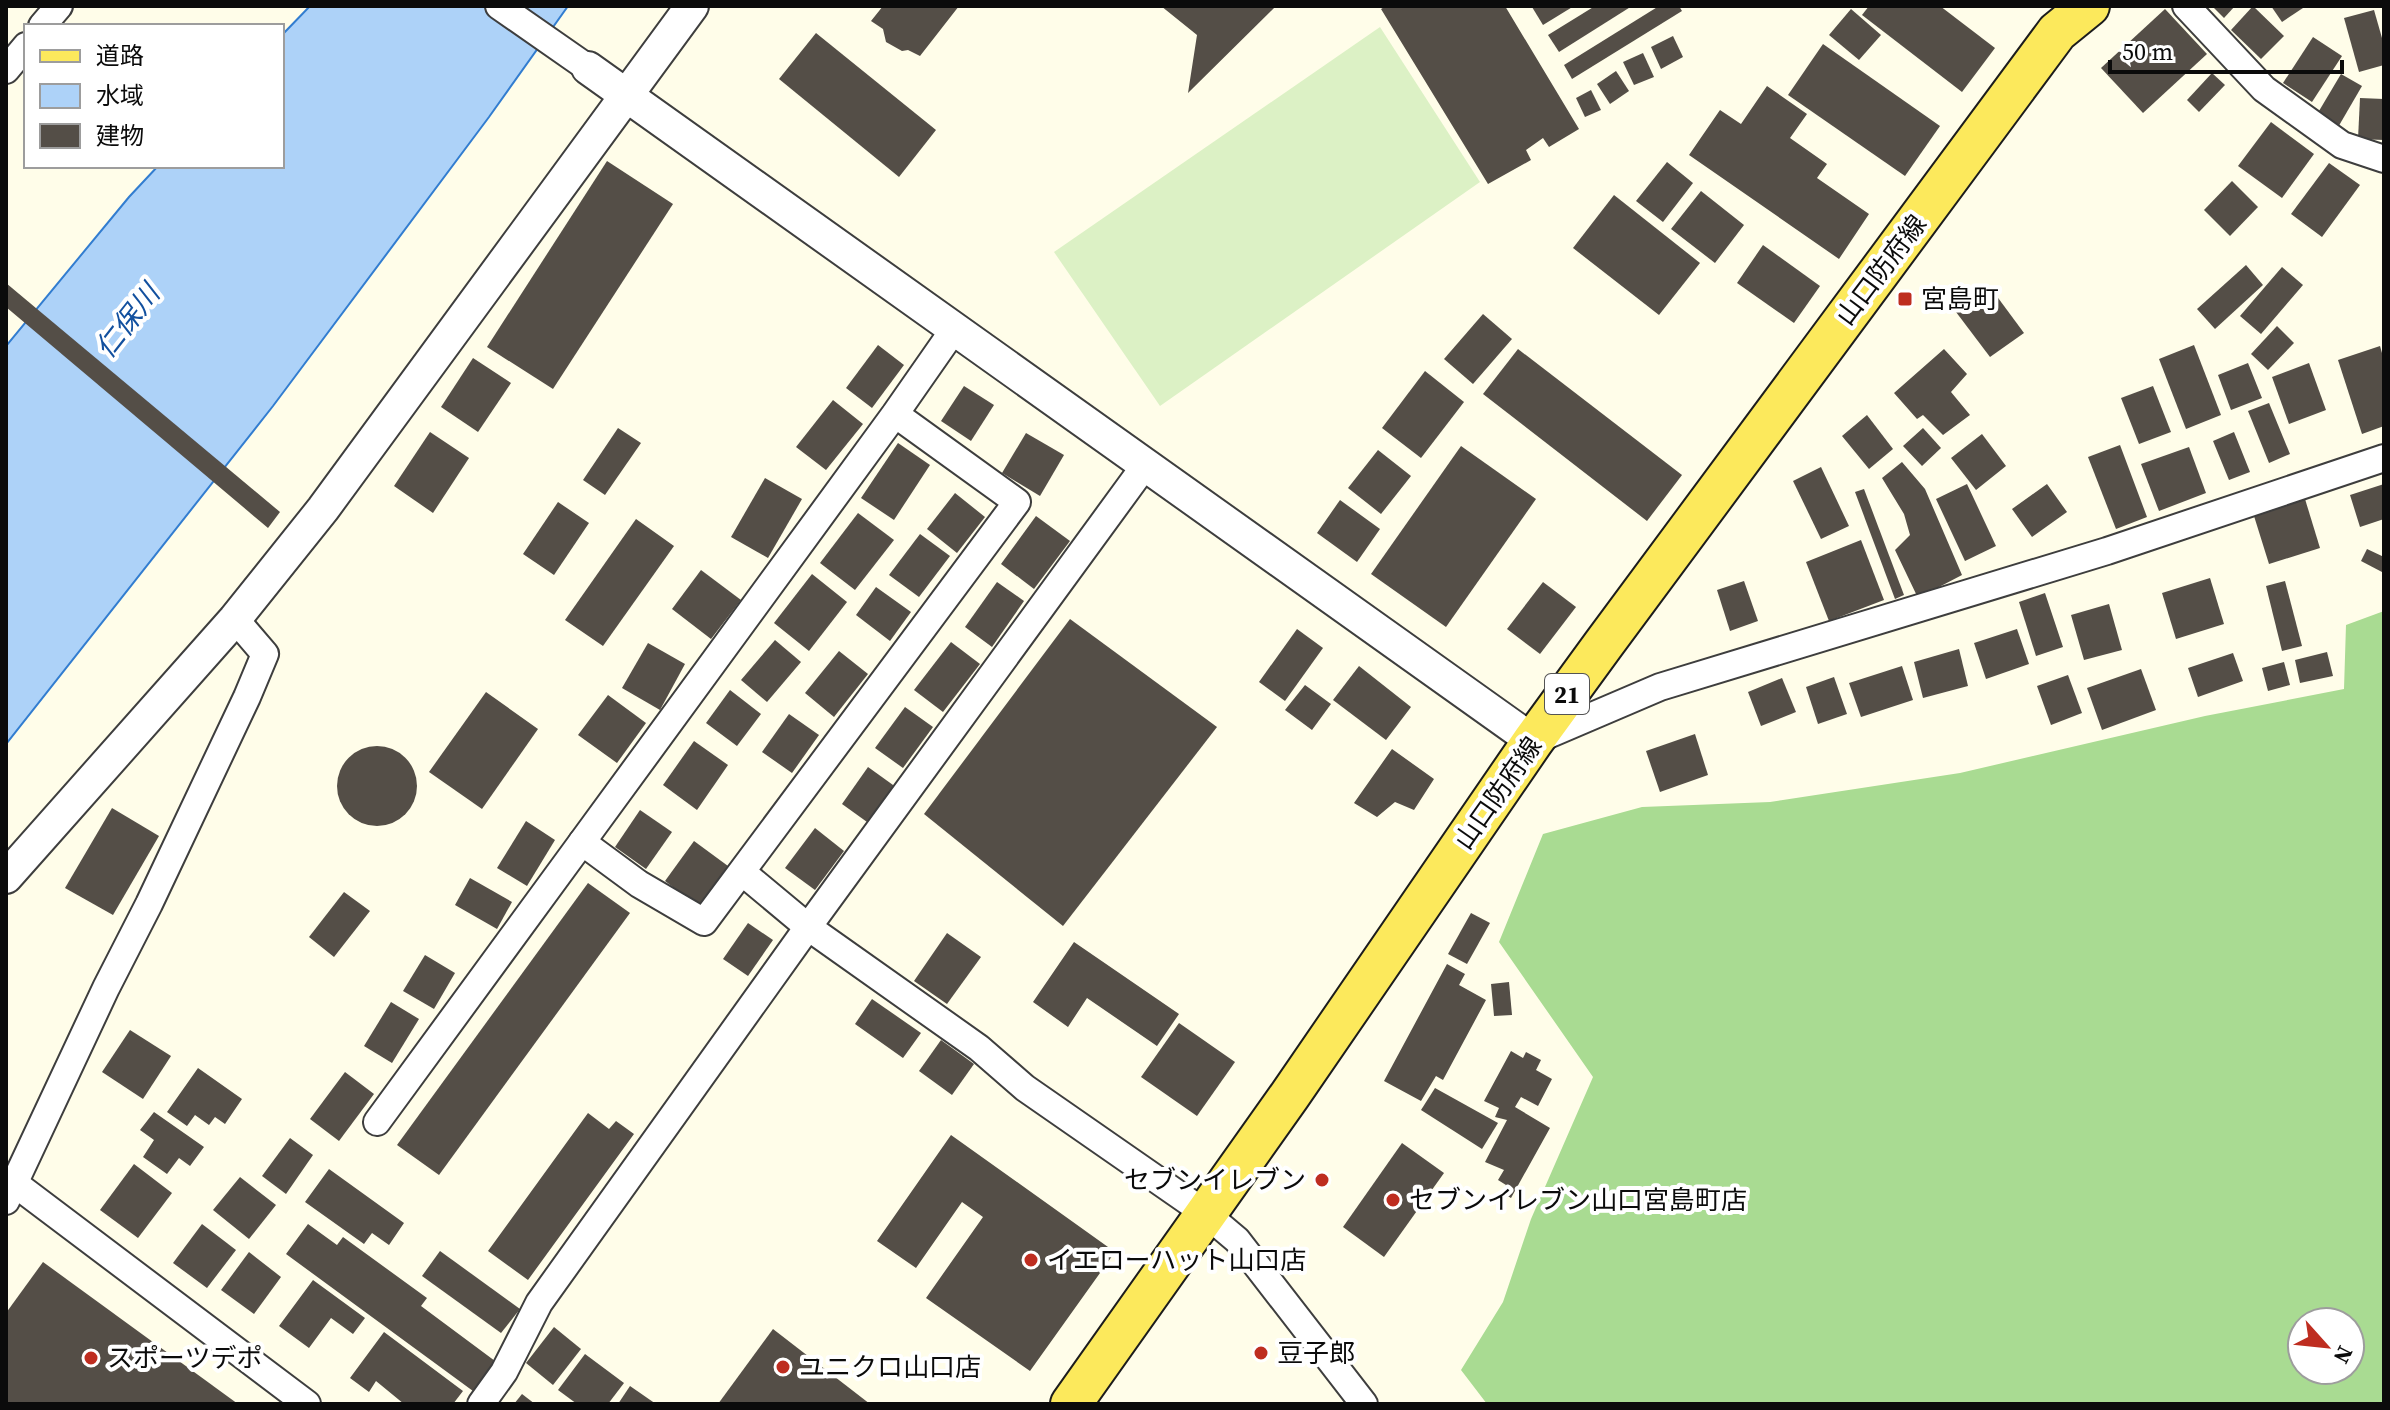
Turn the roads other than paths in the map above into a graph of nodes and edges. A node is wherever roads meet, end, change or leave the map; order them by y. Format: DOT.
graph roads {
  1 [pos="59,6"];
  2 [pos="499,6"];
  3 [pos="692,6"];
  4 [pos="2089,6"];
  5 [pos="2186,6"];
  6 [pos="44,24"];
  7 [pos="24,48"];
  8 [pos="584,65"];
  9 [pos="6,70"];
  10 [pos="625,94"];
  11 [pos="2384,159"];
  12 [pos="955,328"];
  13 [pos="895,414"];
  14 [pos="2384,458"];
  15 [pos="1146,464"];
  16 [pos="235,619"];
  17 [pos="1533,741"];
  18 [pos="582,842"];
  19 [pos="742,872"];
  20 [pos="6,877"];
  21 [pos="808,927"];
  22 [pos="377,1122"];
  23 [pos="10,1192"];
  24 [pos="1205,1213"];
  25 [pos="307,1404"];
  26 [pos="481,1404"];
  27 [pos="1071,1404"];
  28 [pos="1364,1404"];
  1 -- 6 [label="street"];
  2 -- 8 [label="street"];
  3 -- 10 [label="street"];
  4 -- 17 [label="main road, 山口防府線 / 21"];
  5 -- 11 [label="street"];
  7 -- 9 [label="street"];
  8 -- 10 [label="street"];
  10 -- 12 [label="street"];
  10 -- 16 [label="street"];
  12 -- 13 [label="street"];
  12 -- 15 [label="street"];
  13 -- 18 [label="street"];
  13 -- 19 [label="street"];
  14 -- 17 [label="street"];
  15 -- 17 [label="street"];
  15 -- 21 [label="street"];
  16 -- 20 [label="street"];
  16 -- 23 [label="street"];
  17 -- 24 [label="main road, 山口防府線 / 21"];
  18 -- 19 [label="street"];
  18 -- 22 [label="street"];
  19 -- 21 [label="street"];
  21 -- 24 [label="street"];
  21 -- 26 [label="street"];
  23 -- 25 [label="street"];
  24 -- 27 [label="main road, 山口防府線 / 21"];
  24 -- 28 [label="street"];
}
